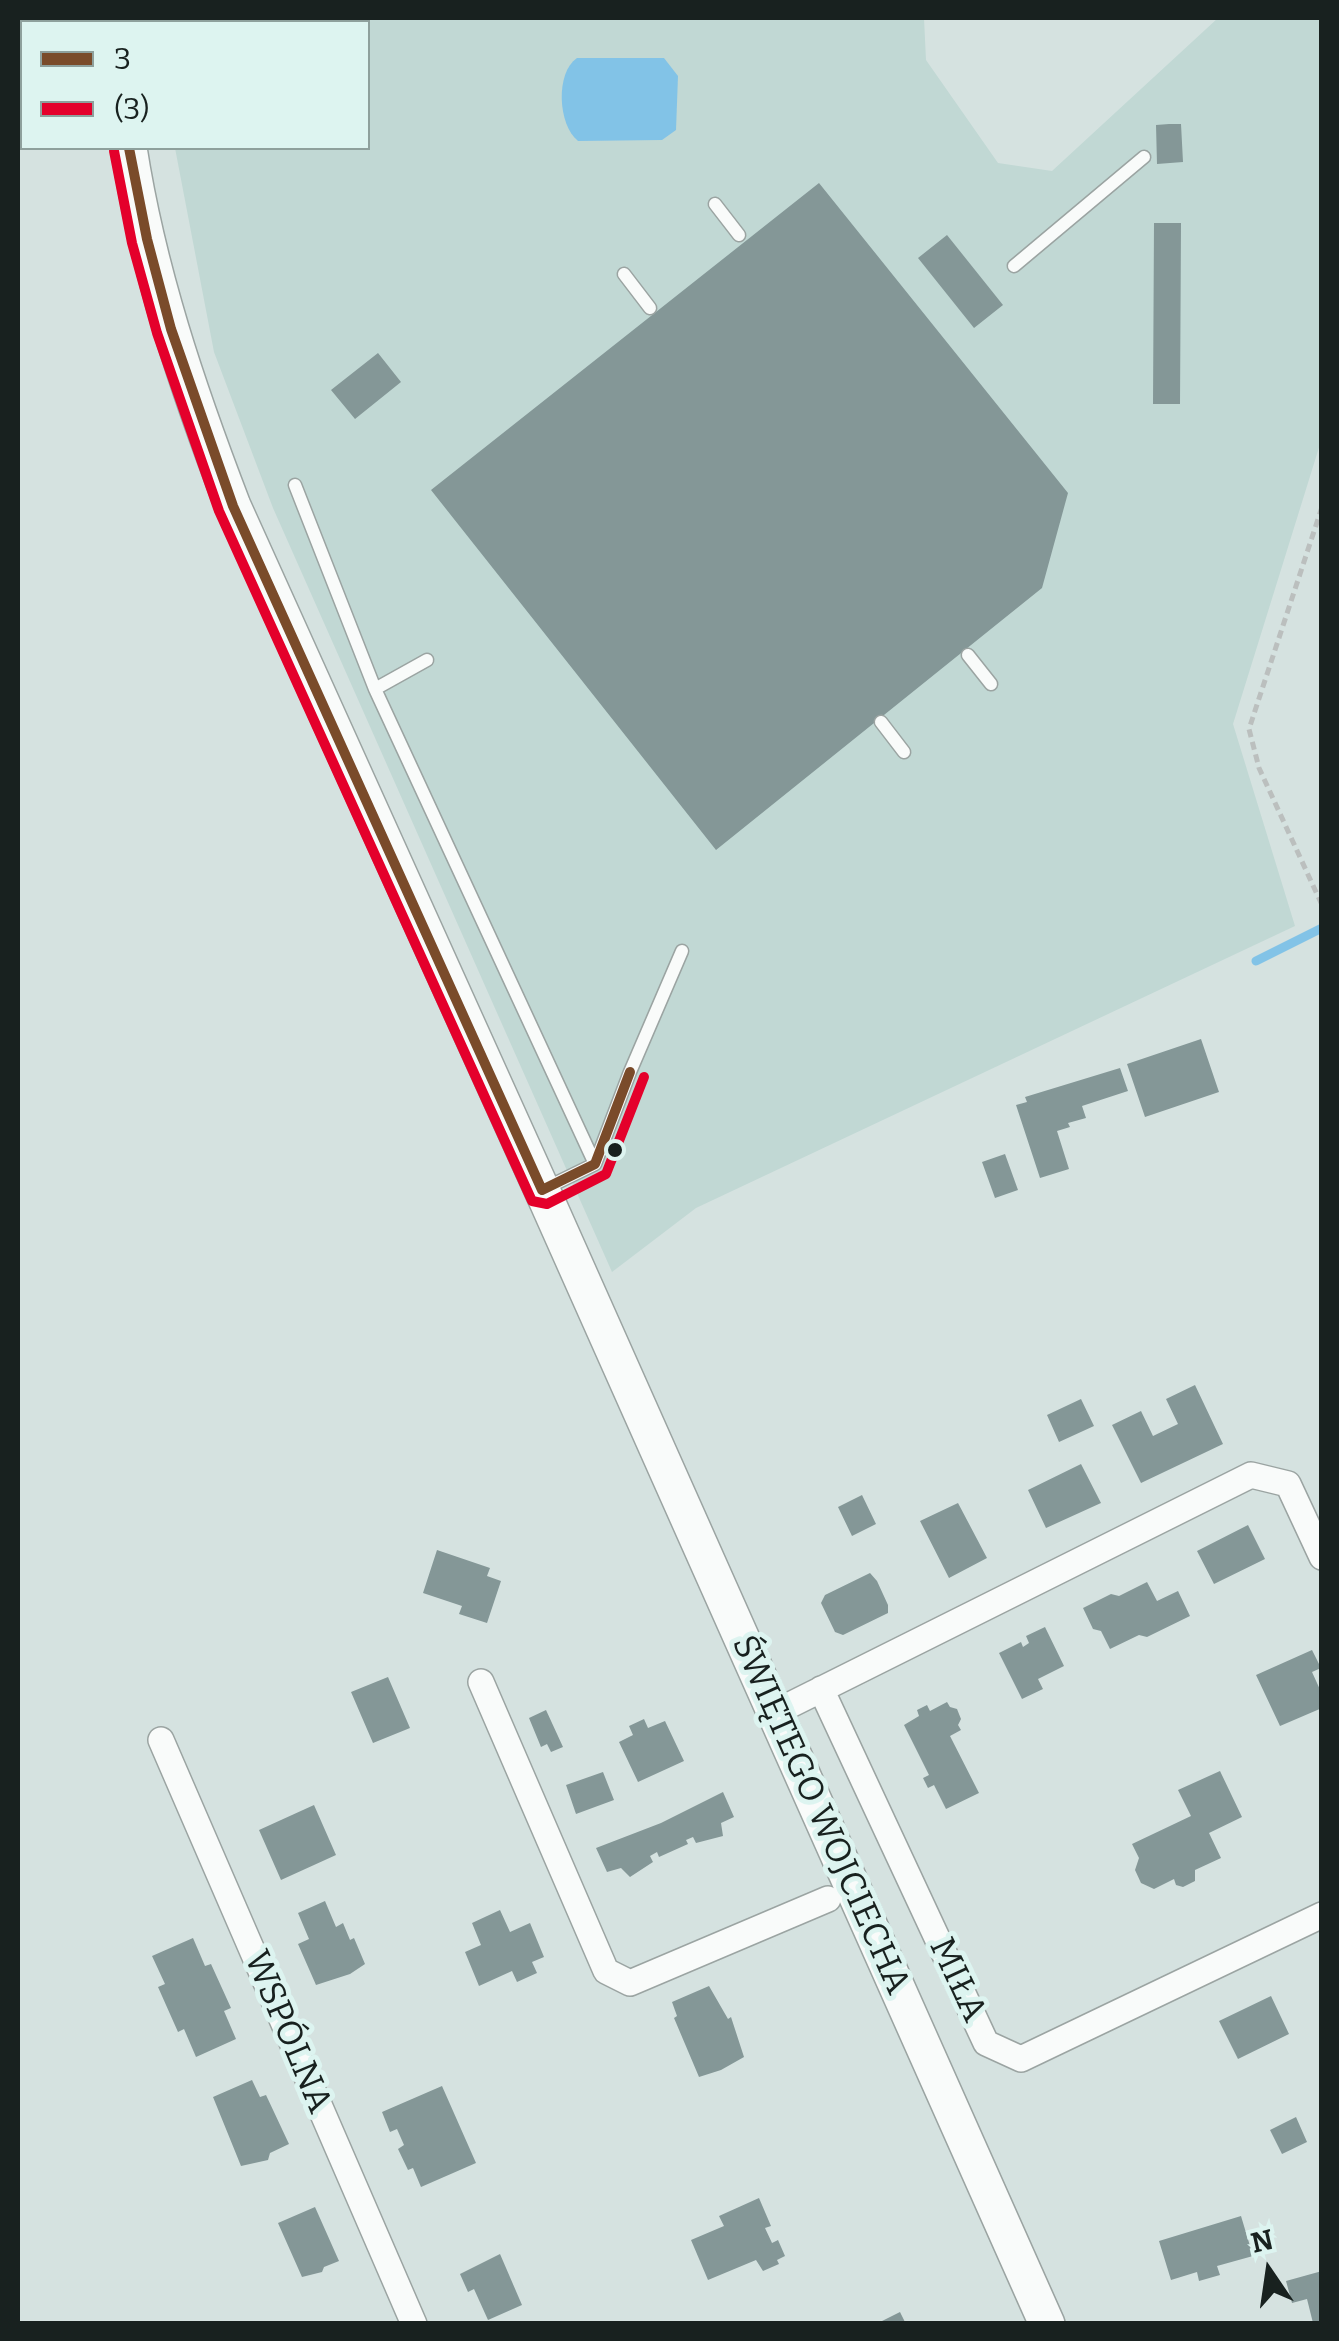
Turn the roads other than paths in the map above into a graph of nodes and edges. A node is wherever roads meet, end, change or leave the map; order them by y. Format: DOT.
graph roads {
  1 [pos="129,150"];
  2 [pos="1144,157"];
  3 [pos="714,204"];
  4 [pos="738,234"];
  5 [pos="1014,266"];
  6 [pos="624,274"];
  7 [pos="650,308"];
  8 [pos="295,485"];
  9 [pos="968,655"];
  10 [pos="427,660"];
  11 [pos="991,684"];
  12 [pos="374,688"];
  13 [pos="882,722"];
  14 [pos="904,752"];
  15 [pos="682,951"];
  16 [pos="595,1164"];
  17 [pos="542,1190"];
  18 [pos="1322,1557"];
  19 [pos="480,1682"];
  20 [pos="821,1690"];
  21 [pos="776,1712"];
  22 [pos="161,1740"];
  23 [pos="828,1899"];
  24 [pos="1322,1915"];
  25 [pos="414,2324"];
  26 [pos="1047,2324"];
  1 -- 17 [label="street, ŚWIĘTEGO WOJCIECHA"];
  2 -- 5 [label="lane"];
  3 -- 4 [label="lane"];
  6 -- 7 [label="lane"];
  8 -- 12 [label="lane"];
  9 -- 11 [label="lane"];
  10 -- 12 [label="lane"];
  12 -- 16 [label="lane"];
  13 -- 14 [label="lane"];
  15 -- 16 [label="lane"];
  16 -- 17 [label="lane"];
  17 -- 21 [label="street, ŚWIĘTEGO WOJCIECHA"];
  18 -- 20 [label="street"];
  19 -- 23 [label="street"];
  20 -- 21 [label="street"];
  20 -- 24 [label="street, MIŁA"];
  21 -- 26 [label="street, ŚWIĘTEGO WOJCIECHA"];
  22 -- 25 [label="street, WSPÓLNA"];
}
